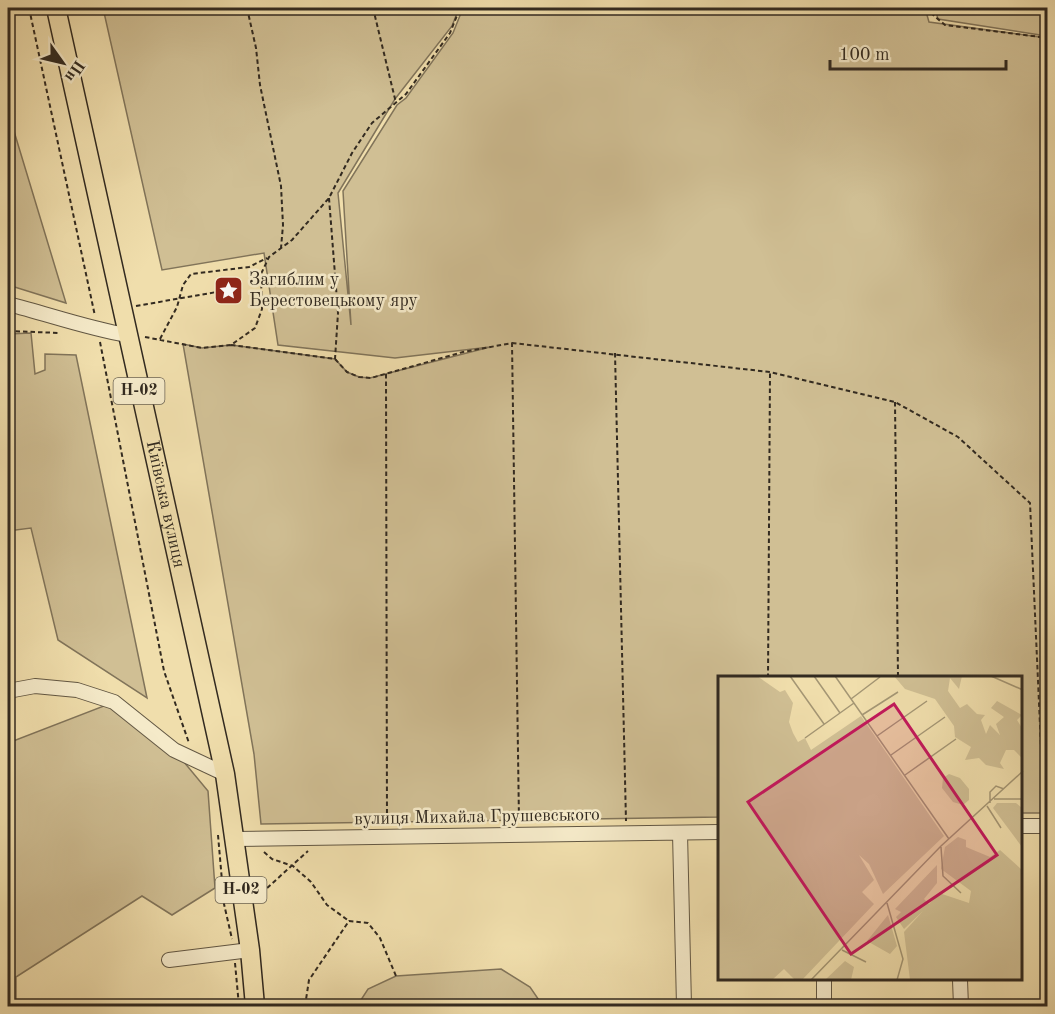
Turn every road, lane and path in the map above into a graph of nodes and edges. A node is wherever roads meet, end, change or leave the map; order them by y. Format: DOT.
graph roads {
  1 [pos="29,8"];
  2 [pos="56,8"];
  3 [pos="247,8"];
  4 [pos="373,8"];
  5 [pos="460,8"];
  6 [pos="925,8"];
  7 [pos="1047,38"];
  8 [pos="396,103"];
  9 [pos="329,198"];
  10 [pos="282,248"];
  11 [pos="269,257"];
  12 [pos="228,290"];
  13 [pos="180,298"];
  14 [pos="8,304"];
  15 [pos="121,309"];
  16 [pos="98,330"];
  17 [pos="8,331"];
  18 [pos="63,333"];
  19 [pos="127,334"];
  20 [pos="160,339"];
  21 [pos="513,343"];
  22 [pos="231,345"];
  23 [pos="615,353"];
  24 [pos="335,359"];
  25 [pos="770,372"];
  26 [pos="386,373"];
  27 [pos="896,402"];
  28 [pos="768,676"];
  29 [pos="898,676"];
  30 [pos="8,691"];
  31 [pos="193,752"];
  32 [pos="225,774"];
  33 [pos="1022,826"];
  34 [pos="1046,826"];
  35 [pos="718,832"];
  36 [pos="626,833"];
  37 [pos="680,833"];
  38 [pos="519,835"];
  39 [pos="387,837"];
  40 [pos="235,838"];
  41 [pos="319,838"];
  42 [pos="292,866"];
  43 [pos="243,909"];
  44 [pos="349,921"];
  45 [pos="242,950"];
  46 [pos="170,960"];
  47 [pos="396,976"];
  48 [pos="824,981"];
  49 [pos="960,981"];
  50 [pos="238,1006"];
  51 [pos="255,1006"];
  52 [pos="305,1006"];
  53 [pos="684,1006"];
  54 [pos="824,1006"];
  55 [pos="961,1006"];
  1 -- 16 [label="path"];
  2 -- 15 [label="main road, Київська вулиця / Н-02"];
  3 -- 10 [label="path"];
  4 -- 8 [label="path"];
  5 -- 8 [label="path"];
  6 -- 7 [label="path"];
  8 -- 9 [label="path"];
  9 -- 10 [label="path"];
  9 -- 24 [label="path"];
  10 -- 11 [label="path"];
  11 -- 13 [label="path"];
  11 -- 22 [label="path"];
  12 -- 13 [label="path"];
  13 -- 15 [label="path"];
  13 -- 20 [label="path"];
  14 -- 16 [label="street"];
  15 -- 19 [label="main road, Київська вулиця / Н-02"];
  16 -- 19 [label="street"];
  16 -- 31 [label="path"];
  17 -- 18 [label="path"];
  19 -- 20 [label="path"];
  19 -- 32 [label="main road, Київська вулиця / Н-02"];
  20 -- 22 [label="path"];
  21 -- 23 [label="path"];
  21 -- 26 [label="path"];
  21 -- 38 [label="path"];
  22 -- 24 [label="path"];
  23 -- 25 [label="path"];
  23 -- 36 [label="path"];
  24 -- 26 [label="path"];
  25 -- 27 [label="path"];
  25 -- 28 [label="path"];
  26 -- 39 [label="path"];
  27 -- 29 [label="path"];
  27 -- 34 [label="path"];
  30 -- 32 [label="street"];
  32 -- 40 [label="main road, Київська вулиця / Н-02"];
  33 -- 34 [label="street"];
  35 -- 37 [label="street, вулиця Михайла Грушевського"];
  36 -- 37 [label="street, вулиця Михайла Грушевського"];
  36 -- 38 [label="street, вулиця Михайла Грушевського"];
  37 -- 53 [label="street"];
  38 -- 39 [label="street, вулиця Михайла Грушевського"];
  39 -- 41 [label="street, вулиця Михайла Грушевського"];
  40 -- 41 [label="street, вулиця Михайла Грушевського"];
  40 -- 42 [label="path"];
  40 -- 43 [label="main road, Київська вулиця / Н-02"];
  40 -- 45 [label="path"];
  41 -- 42 [label="path"];
  42 -- 43 [label="path"];
  42 -- 44 [label="path"];
  43 -- 45 [label="main road, Київська вулиця / Н-02"];
  44 -- 47 [label="path"];
  44 -- 52 [label="path"];
  45 -- 46 [label="street"];
  45 -- 50 [label="path"];
  45 -- 51 [label="main road, Київська вулиця / Н-02"];
  48 -- 54 [label="street"];
  49 -- 55 [label="street"];
}
